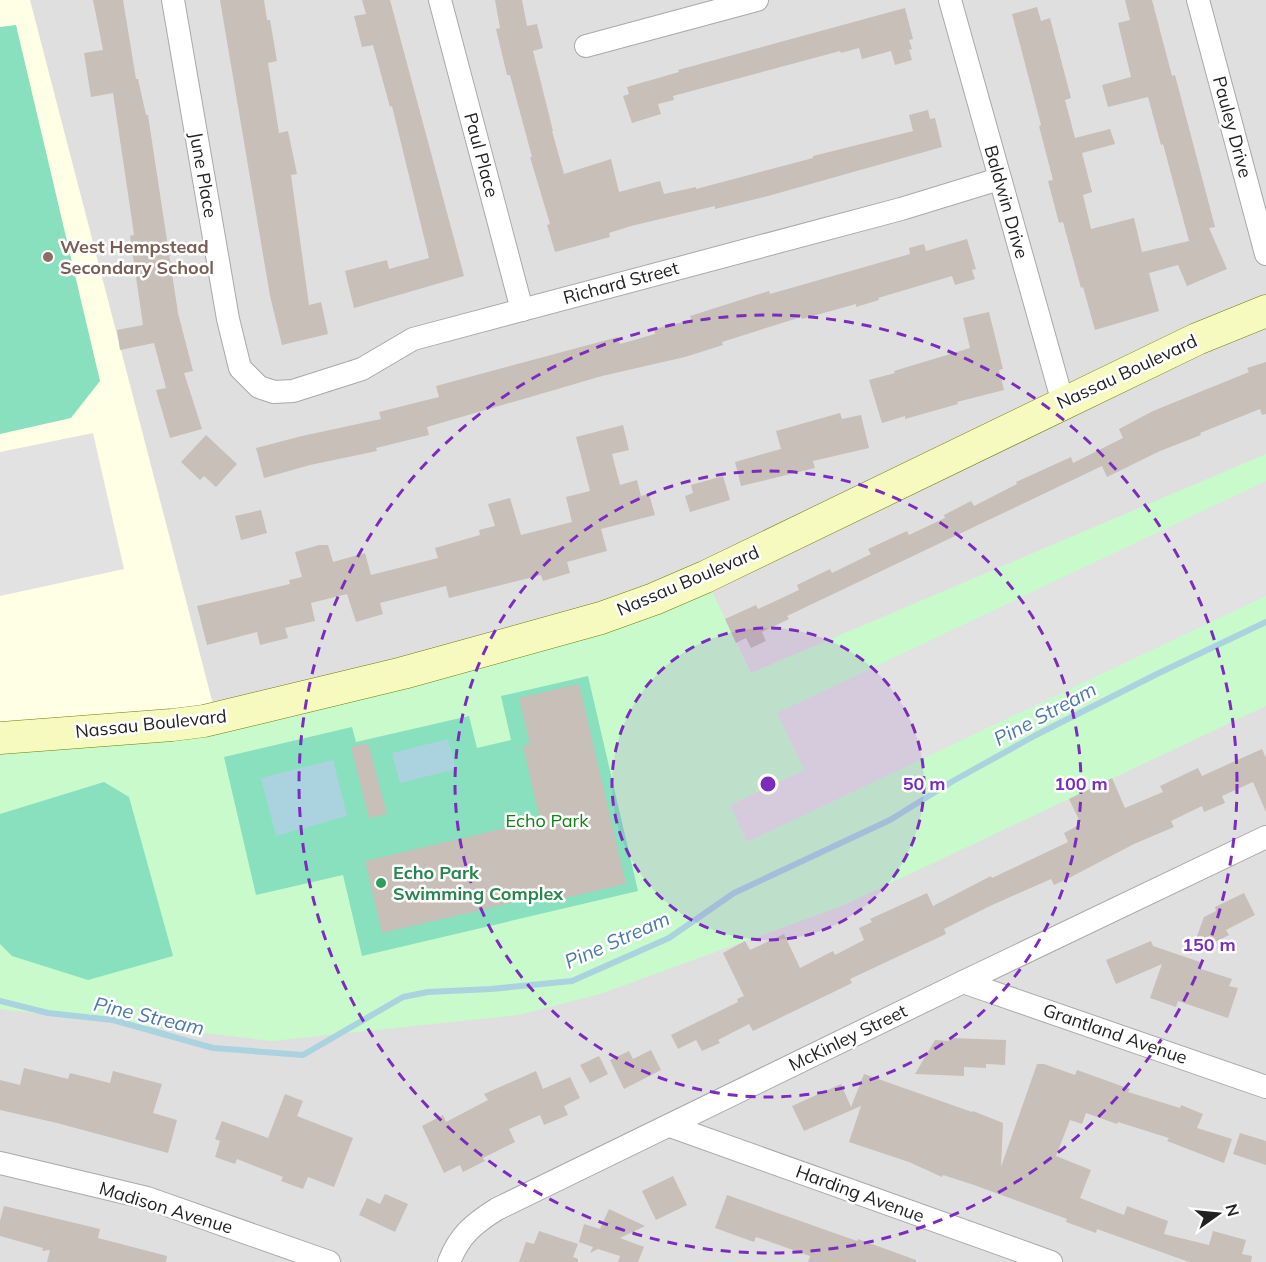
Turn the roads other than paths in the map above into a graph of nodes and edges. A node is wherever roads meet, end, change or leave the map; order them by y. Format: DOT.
graph roads {
  1 [pos="173,0"];
  2 [pos="440,0"];
  3 [pos="757,0"];
  4 [pos="950,0"];
  5 [pos="1198,0"];
  6 [pos="586,46"];
  7 [pos="999,180"];
  8 [pos="1266,254"];
  9 [pos="522,310"];
  10 [pos="1266,311"];
  11 [pos="250,380"];
  12 [pos="1062,403"];
  13 [pos="0,738"];
  14 [pos="1266,837"];
  15 [pos="963,982"];
  16 [pos="1266,1087"];
  17 [pos="670,1126"];
  18 [pos="0,1163"];
  19 [pos="329,1262"];
  20 [pos="449,1262"];
  21 [pos="1051,1262"];
  1 -- 11 [label="street, June Place"];
  2 -- 9 [label="street, Paul Place"];
  3 -- 6 [label="street"];
  4 -- 7 [label="street, Baldwin Drive"];
  5 -- 8 [label="street, Pauley Drive"];
  7 -- 9 [label="street, Richard Street"];
  7 -- 12 [label="street, Baldwin Drive"];
  9 -- 11 [label="street, Richard Street"];
  10 -- 12 [label="main road, Nassau Boulevard"];
  12 -- 13 [label="main road, Nassau Boulevard"];
  14 -- 15 [label="street, McKinley Street"];
  15 -- 16 [label="street, Grantland Avenue"];
  15 -- 17 [label="street, McKinley Street"];
  17 -- 20 [label="street, McKinley Street"];
  17 -- 21 [label="street, Harding Avenue"];
  18 -- 19 [label="street, Madison Avenue"];
}
